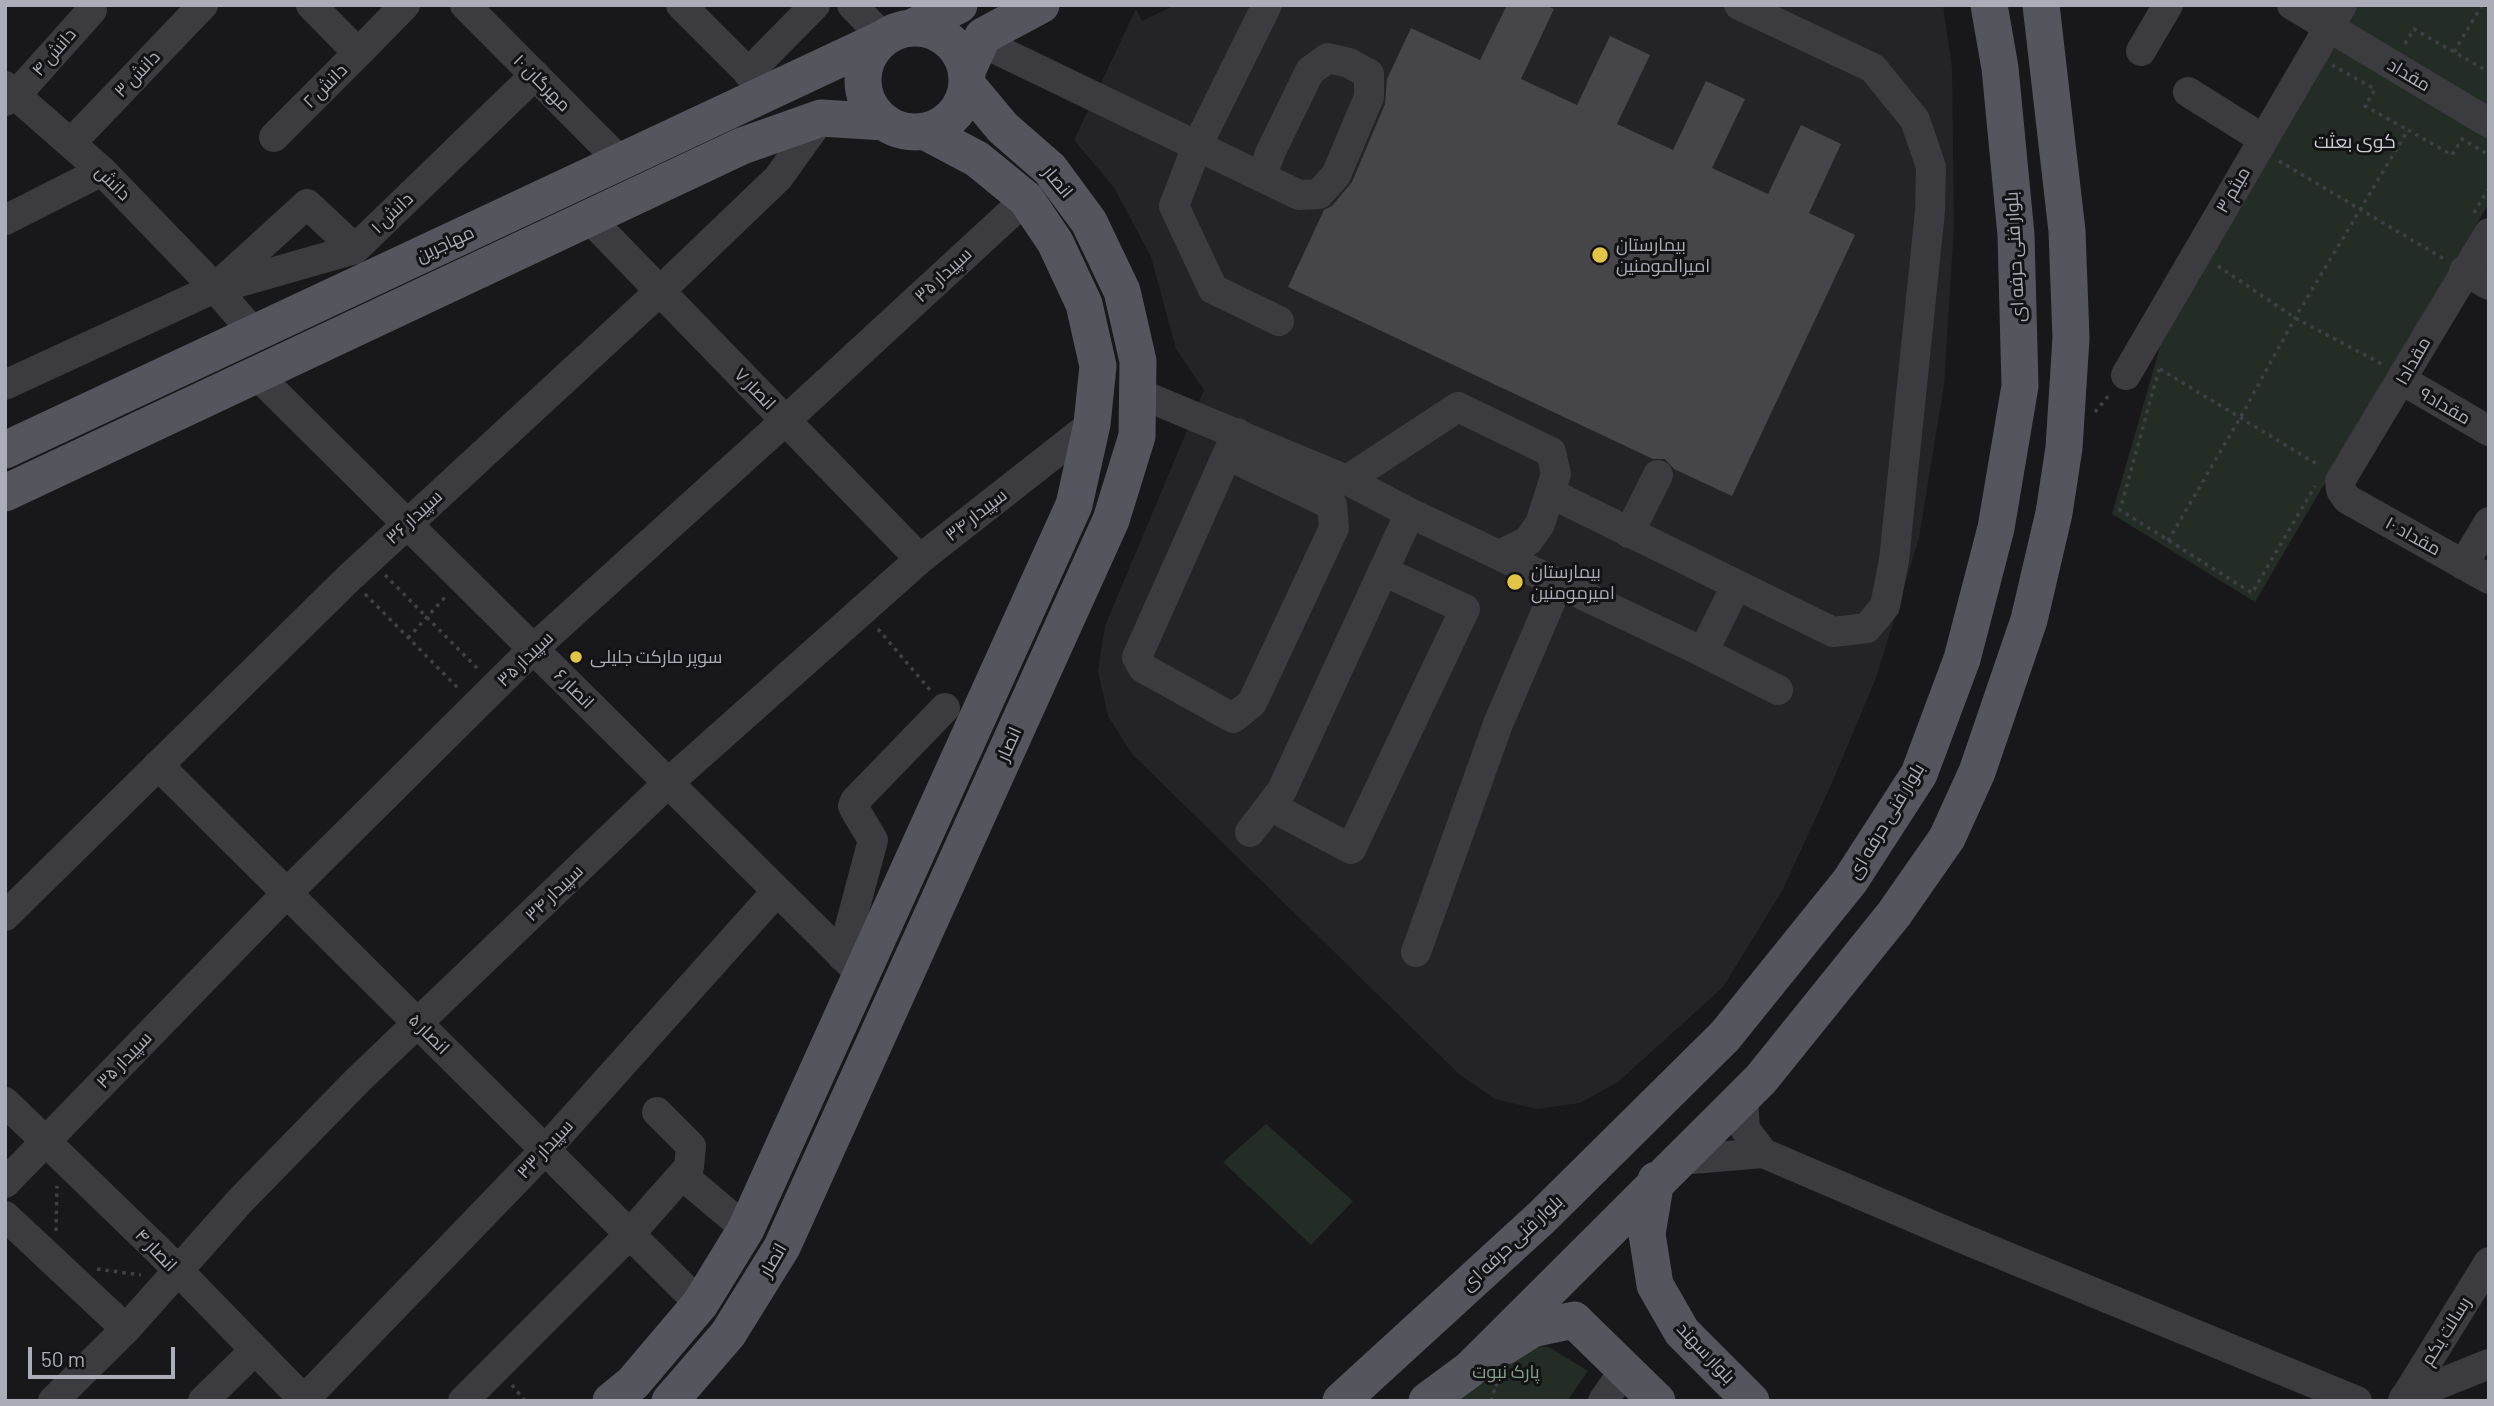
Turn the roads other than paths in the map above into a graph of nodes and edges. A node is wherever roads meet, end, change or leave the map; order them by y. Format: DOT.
graph roads {
  1 [pos="204,5"];
  2 [pos="311,5"];
  3 [pos="405,5"];
  4 [pos="681,5"];
  5 [pos="815,5"];
  6 [pos="852,5"];
  7 [pos="959,5"];
  8 [pos="1041,5"];
  9 [pos="1267,5"];
  10 [pos="1739,5"];
  11 [pos="1989,5"];
  12 [pos="2041,5"];
  13 [pos="2168,5"];
  14 [pos="2292,5"];
  15 [pos="466,6"];
  16 [pos="92,10"];
  17 [pos="2336,16"];
  18 [pos="898,33"];
  19 [pos="2141,51"];
  20 [pos="358,53"];
  21 [pos="972,66"];
  22 [pos="534,75"];
  23 [pos="759,83"];
  24 [pos="2188,92"];
  25 [pos="9,94"];
  26 [pos="821,118"];
  27 [pos="885,122"];
  28 [pos="2489,123"];
  29 [pos="924,131"];
  30 [pos="274,137"];
  31 [pos="71,144"];
  32 [pos="1197,146"];
  33 [pos="2269,149"];
  34 [pos="620,161"];
  35 [pos="102,171"];
  36 [pos="1261,177"];
  37 [pos="1026,199"];
  38 [pos="590,219"];
  39 [pos="5,220"];
  40 [pos="2478,228"];
  41 [pos="355,249"];
  42 [pos="2467,272"];
  43 [pos="215,288"];
  44 [pos="660,291"];
  45 [pos="1279,320"];
  46 [pos="254,333"];
  47 [pos="2393,373"];
  48 [pos="256,374"];
  49 [pos="2126,375"];
  50 [pos="5,385"];
  51 [pos="1138,393"];
  52 [pos="785,421"];
  53 [pos="1092,424"];
  54 [pos="2489,431"];
  55 [pos="1232,444"];
  56 [pos="5,450"];
  57 [pos="1658,475"];
  58 [pos="1347,480"];
  59 [pos="2328,480"];
  60 [pos="5,492"];
  61 [pos="1550,493"];
  62 [pos="1410,513"];
  63 [pos="2489,522"];
  64 [pos="407,524"];
  65 [pos="1629,533"];
  66 [pos="1500,555"];
  67 [pos="920,559"];
  68 [pos="1383,571"];
  69 [pos="2476,572"];
  70 [pos="1559,582"];
  71 [pos="1736,586"];
  72 [pos="533,649"];
  73 [pos="1703,652"];
  74 [pos="1003,661"];
  75 [pos="1040,677"];
  76 [pos="1778,690"];
  77 [pos="945,708"];
  78 [pos="158,765"];
  79 [pos="668,783"];
  80 [pos="1270,806"];
  81 [pos="1251,832"];
  82 [pos="777,891"];
  83 [pos="287,893"];
  84 [pos="5,916"];
  85 [pos="1416,952"];
  86 [pos="852,965"];
  87 [pos="893,1001"];
  88 [pos="418,1023"];
  89 [pos="1761,1079"];
  90 [pos="5,1102"];
  91 [pos="657,1112"];
  92 [pos="52,1146"];
  93 [pos="545,1150"];
  94 [pos="1763,1153"];
  95 [pos="1668,1170"];
  96 [pos="683,1176"];
  97 [pos="5,1183"];
  98 [pos="5,1216"];
  99 [pos="746,1229"];
  100 [pos="629,1235"];
  101 [pos="2489,1262"];
  102 [pos="172,1275"];
  103 [pos="701,1304"];
  104 [pos="126,1329"];
  105 [pos="255,1350"];
  106 [pos="2489,1364"];
  107 [pos="1625,1369"];
  108 [pos="1483,1378"];
  109 [pos="304,1400"];
  110 [pos="2404,1400"];
  111 [pos="53,1401"];
  112 [pos="203,1401"];
  113 [pos="463,1401"];
  114 [pos="611,1401"];
  115 [pos="670,1401"];
  116 [pos="1341,1401"];
  117 [pos="1427,1401"];
  118 [pos="1603,1401"];
  119 [pos="1657,1401"];
  120 [pos="1751,1401"];
  121 [pos="2357,1401"];
  1 -- 31 [label="street, دانش ۳"];
  2 -- 20 [label="street, دانش ۲"];
  3 -- 20 [label="street"];
  4 -- 23 [label="street"];
  5 -- 23 [label="street"];
  6 -- 18 [label="street"];
  7 -- 18 [label="main road, مهاجرین"];
  8 -- 21 [label="main road"];
  9 -- 32 [label="street"];
  10 -- 71 [label="street"];
  11 -- 116 [label="main road, بلوار فنی حرفه ای"];
  12 -- 89 [label="main road"];
  13 -- 19 [label="street"];
  14 -- 17 [label="street, مقداد"];
  15 -- 22 [label="street, مهرگان ۱۰"];
  16 -- 25 [label="street, دانش ۴"];
  17 -- 28 [label="street, مقداد"];
  17 -- 33 [label="street, میثم ۳"];
  18 -- 21 [label="main road"];
  18 -- 23 [label="main road, مهاجرین"];
  18 -- 27 [label="main road"];
  20 -- 30 [label="street, دانش ۲"];
  21 -- 29 [label="main road"];
  21 -- 32 [label="street"];
  21 -- 51 [label="main road, انصار"];
  22 -- 34 [label="street, مهرگان ۱۰"];
  22 -- 41 [label="street, دانش ۱"];
  23 -- 34 [label="main road, مهاجرین"];
  24 -- 33 [label="street"];
  25 -- 31 [label="street, دانش"];
  26 -- 27 [label="main road"];
  26 -- 38 [label="main road"];
  26 -- 44 [label="street, سپیدار ۳۶"];
  27 -- 29 [label="main road"];
  29 -- 37 [label="main road, انصار"];
  31 -- 35 [label="street, دانش"];
  32 -- 36 [label="street"];
  32 -- 45 [label="street"];
  33 -- 49 [label="street, میثم ۳"];
  34 -- 46 [label="main road, مهاجرین"];
  35 -- 39 [label="street"];
  35 -- 43 [label="street, دانش"];
  36 -- 36 [label="street"];
  37 -- 52 [label="street, سپیدار ۳۵"];
  37 -- 53 [label="main road, انصار"];
  38 -- 44 [label="street, انصار ۷"];
  38 -- 48 [label="main road"];
  40 -- 42 [label="street, مقداد۱"];
  41 -- 43 [label="street, دانش ۱"];
  41 -- 43 [label="street"];
  42 -- 47 [label="street, مقداد۱"];
  43 -- 46 [label="street, دانش"];
  43 -- 50 [label="street"];
  44 -- 52 [label="street, انصار ۷"];
  44 -- 64 [label="street, سپیدار ۳۶"];
  46 -- 56 [label="main road, مهاجرین"];
  47 -- 54 [label="street, مقداد۹"];
  47 -- 59 [label="street, مقداد۱"];
  48 -- 60 [label="main road"];
  48 -- 64 [label="street, انصار ۶"];
  51 -- 55 [label="street"];
  51 -- 75 [label="main road, انصار"];
  52 -- 67 [label="street, انصار ۷"];
  52 -- 72 [label="street, سپیدار ۳۵"];
  53 -- 67 [label="street, سپیدار ۳۴"];
  53 -- 74 [label="main road, انصار"];
  55 -- 55 [label="street"];
  55 -- 58 [label="street"];
  57 -- 65 [label="street"];
  58 -- 61 [label="street"];
  58 -- 62 [label="street"];
  59 -- 69 [label="street, مقداد ۱۰"];
  61 -- 65 [label="street"];
  61 -- 66 [label="street"];
  62 -- 66 [label="street"];
  62 -- 68 [label="street"];
  63 -- 69 [label="street"];
  64 -- 72 [label="street, انصار ۶"];
  64 -- 78 [label="street, سپیدار ۳۶"];
  65 -- 71 [label="street"];
  66 -- 70 [label="street"];
  67 -- 79 [label="street, سپیدار ۳۴"];
  68 -- 80 [label="street"];
  68 -- 80 [label="street"];
  70 -- 73 [label="street"];
  70 -- 85 [label="street"];
  71 -- 73 [label="street"];
  72 -- 79 [label="street, انصار ۶"];
  72 -- 83 [label="street, سپیدار ۳۵"];
  73 -- 76 [label="street"];
  74 -- 75 [label="main road"];
  74 -- 86 [label="main road, انصار"];
  75 -- 87 [label="main road, انصار"];
  77 -- 86 [label="street"];
  78 -- 83 [label="street, انصار ۵"];
  78 -- 84 [label="street, سپیدار ۳۶"];
  79 -- 82 [label="street, انصار ۶"];
  79 -- 88 [label="street, سپیدار ۳۴"];
  80 -- 81 [label="street"];
  82 -- 86 [label="street, انصار ۶"];
  82 -- 93 [label="street, سپیدار ۳۳"];
  83 -- 88 [label="street, انصار ۵"];
  83 -- 92 [label="street, سپیدار ۳۵"];
  86 -- 87 [label="main road"];
  86 -- 99 [label="main road, انصار"];
  87 -- 115 [label="main road, انصار"];
  88 -- 93 [label="street, انصار ۵"];
  88 -- 102 [label="street, سپیدار ۳۴"];
  89 -- 94 [label="street"];
  89 -- 95 [label="main road"];
  90 -- 92 [label="street, انصار ۴"];
  91 -- 96 [label="street"];
  92 -- 97 [label="street, سپیدار ۳۵"];
  92 -- 102 [label="street, انصار ۴"];
  93 -- 100 [label="street, انصار ۵"];
  93 -- 109 [label="street, سپیدار ۳۳"];
  94 -- 95 [label="street"];
  94 -- 121 [label="street"];
  95 -- 108 [label="main road"];
  95 -- 120 [label="main road, بلوار سهند"];
  96 -- 99 [label="street"];
  96 -- 100 [label="street"];
  98 -- 104 [label="street"];
  99 -- 103 [label="main road, انصار"];
  100 -- 103 [label="street, انصار ۵"];
  100 -- 113 [label="street"];
  101 -- 110 [label="street, رسالت یکم"];
  102 -- 104 [label="street, سپیدار ۳۴"];
  102 -- 105 [label="street, انصار ۴"];
  103 -- 114 [label="main road, انصار"];
  104 -- 111 [label="street, سپیدار ۳۴"];
  105 -- 109 [label="street, انصار ۴"];
  105 -- 112 [label="street"];
  106 -- 110 [label="street"];
  107 -- 108 [label="main road"];
  107 -- 118 [label="street"];
  107 -- 119 [label="main road"];
  108 -- 117 [label="main road"];
}
